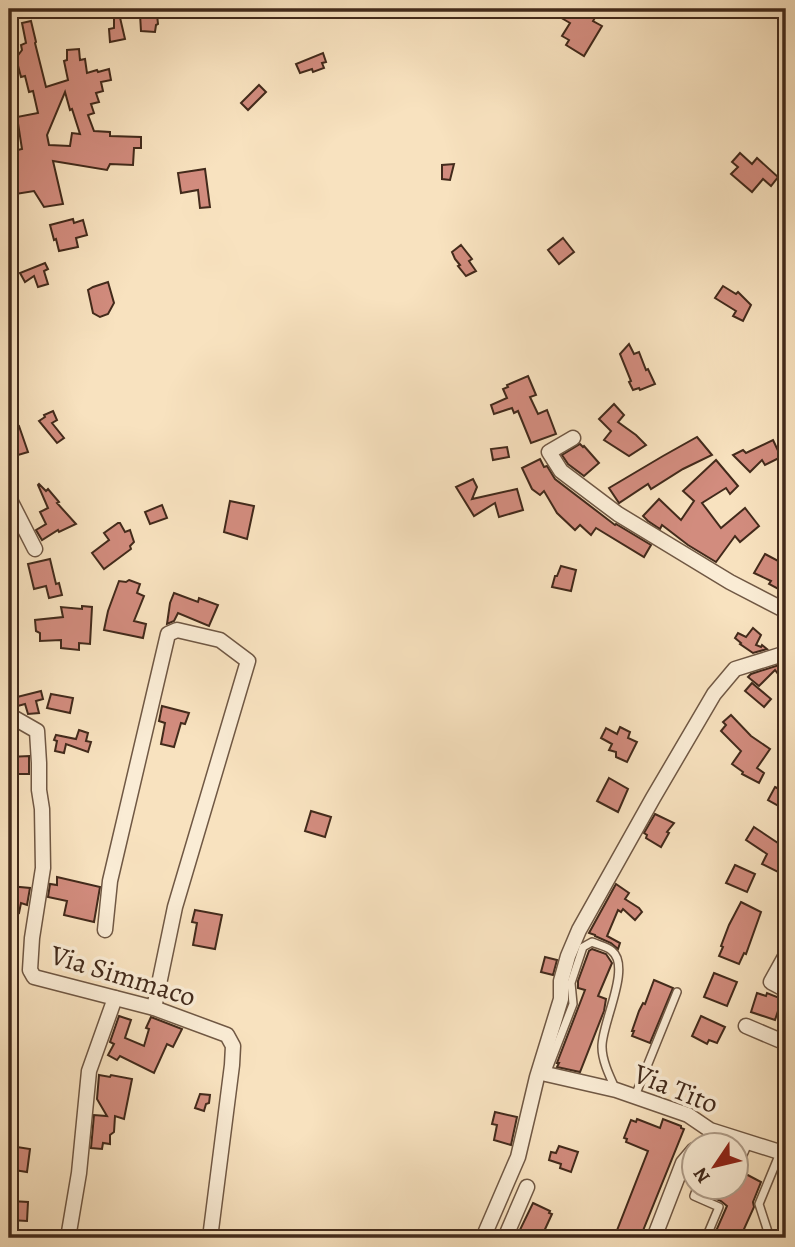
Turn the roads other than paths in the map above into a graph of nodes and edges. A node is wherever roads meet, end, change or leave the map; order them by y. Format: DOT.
graph roads {
  1 [pos="573,438"];
  2 [pos="9,498"];
  3 [pos="35,549"];
  4 [pos="786,611"];
  5 [pos="786,658"];
  6 [pos="9,715"];
  7 [pos="105,930"];
  8 [pos="786,955"];
  9 [pos="786,990"];
  10 [pos="677,992"];
  11 [pos="116,998"];
  12 [pos="154,1008"];
  13 [pos="746,1026"];
  14 [pos="786,1043"];
  15 [pos="547,1074"];
  16 [pos="616,1090"];
  17 [pos="635,1097"];
  18 [pos="710,1130"];
  19 [pos="716,1132"];
  20 [pos="750,1143"];
  21 [pos="783,1154"];
  22 [pos="680,1171"];
  23 [pos="527,1187"];
  24 [pos="708,1202"];
  25 [pos="68,1238"];
  26 [pos="210,1238"];
  27 [pos="483,1238"];
  28 [pos="505,1238"];
  29 [pos="654,1238"];
  30 [pos="706,1238"];
  31 [pos="771,1238"];
  1 -- 4 [label="street"];
  2 -- 3 [label="street"];
  5 -- 27 [label="street"];
  6 -- 11 [label="street, Via Simmaco"];
  7 -- 12 [label="street"];
  8 -- 9 [label="street"];
  10 -- 17 [label="lane"];
  11 -- 12 [label="street, Via Simmaco"];
  11 -- 25 [label="street"];
  12 -- 26 [label="street, Via Simmaco"];
  13 -- 14 [label="street"];
  15 -- 16 [label="street, Via Tito"];
  15 -- 16 [label="lane"];
  16 -- 17 [label="street, Via Tito"];
  17 -- 18 [label="street, Via Tito"];
  18 -- 19 [label="street, Via Tito"];
  20 -- 21 [label="street, Via Tito"];
  21 -- 31 [label="lane"];
  22 -- 29 [label="street"];
  23 -- 28 [label="street"];
  24 -- 30 [label="lane"];
}
